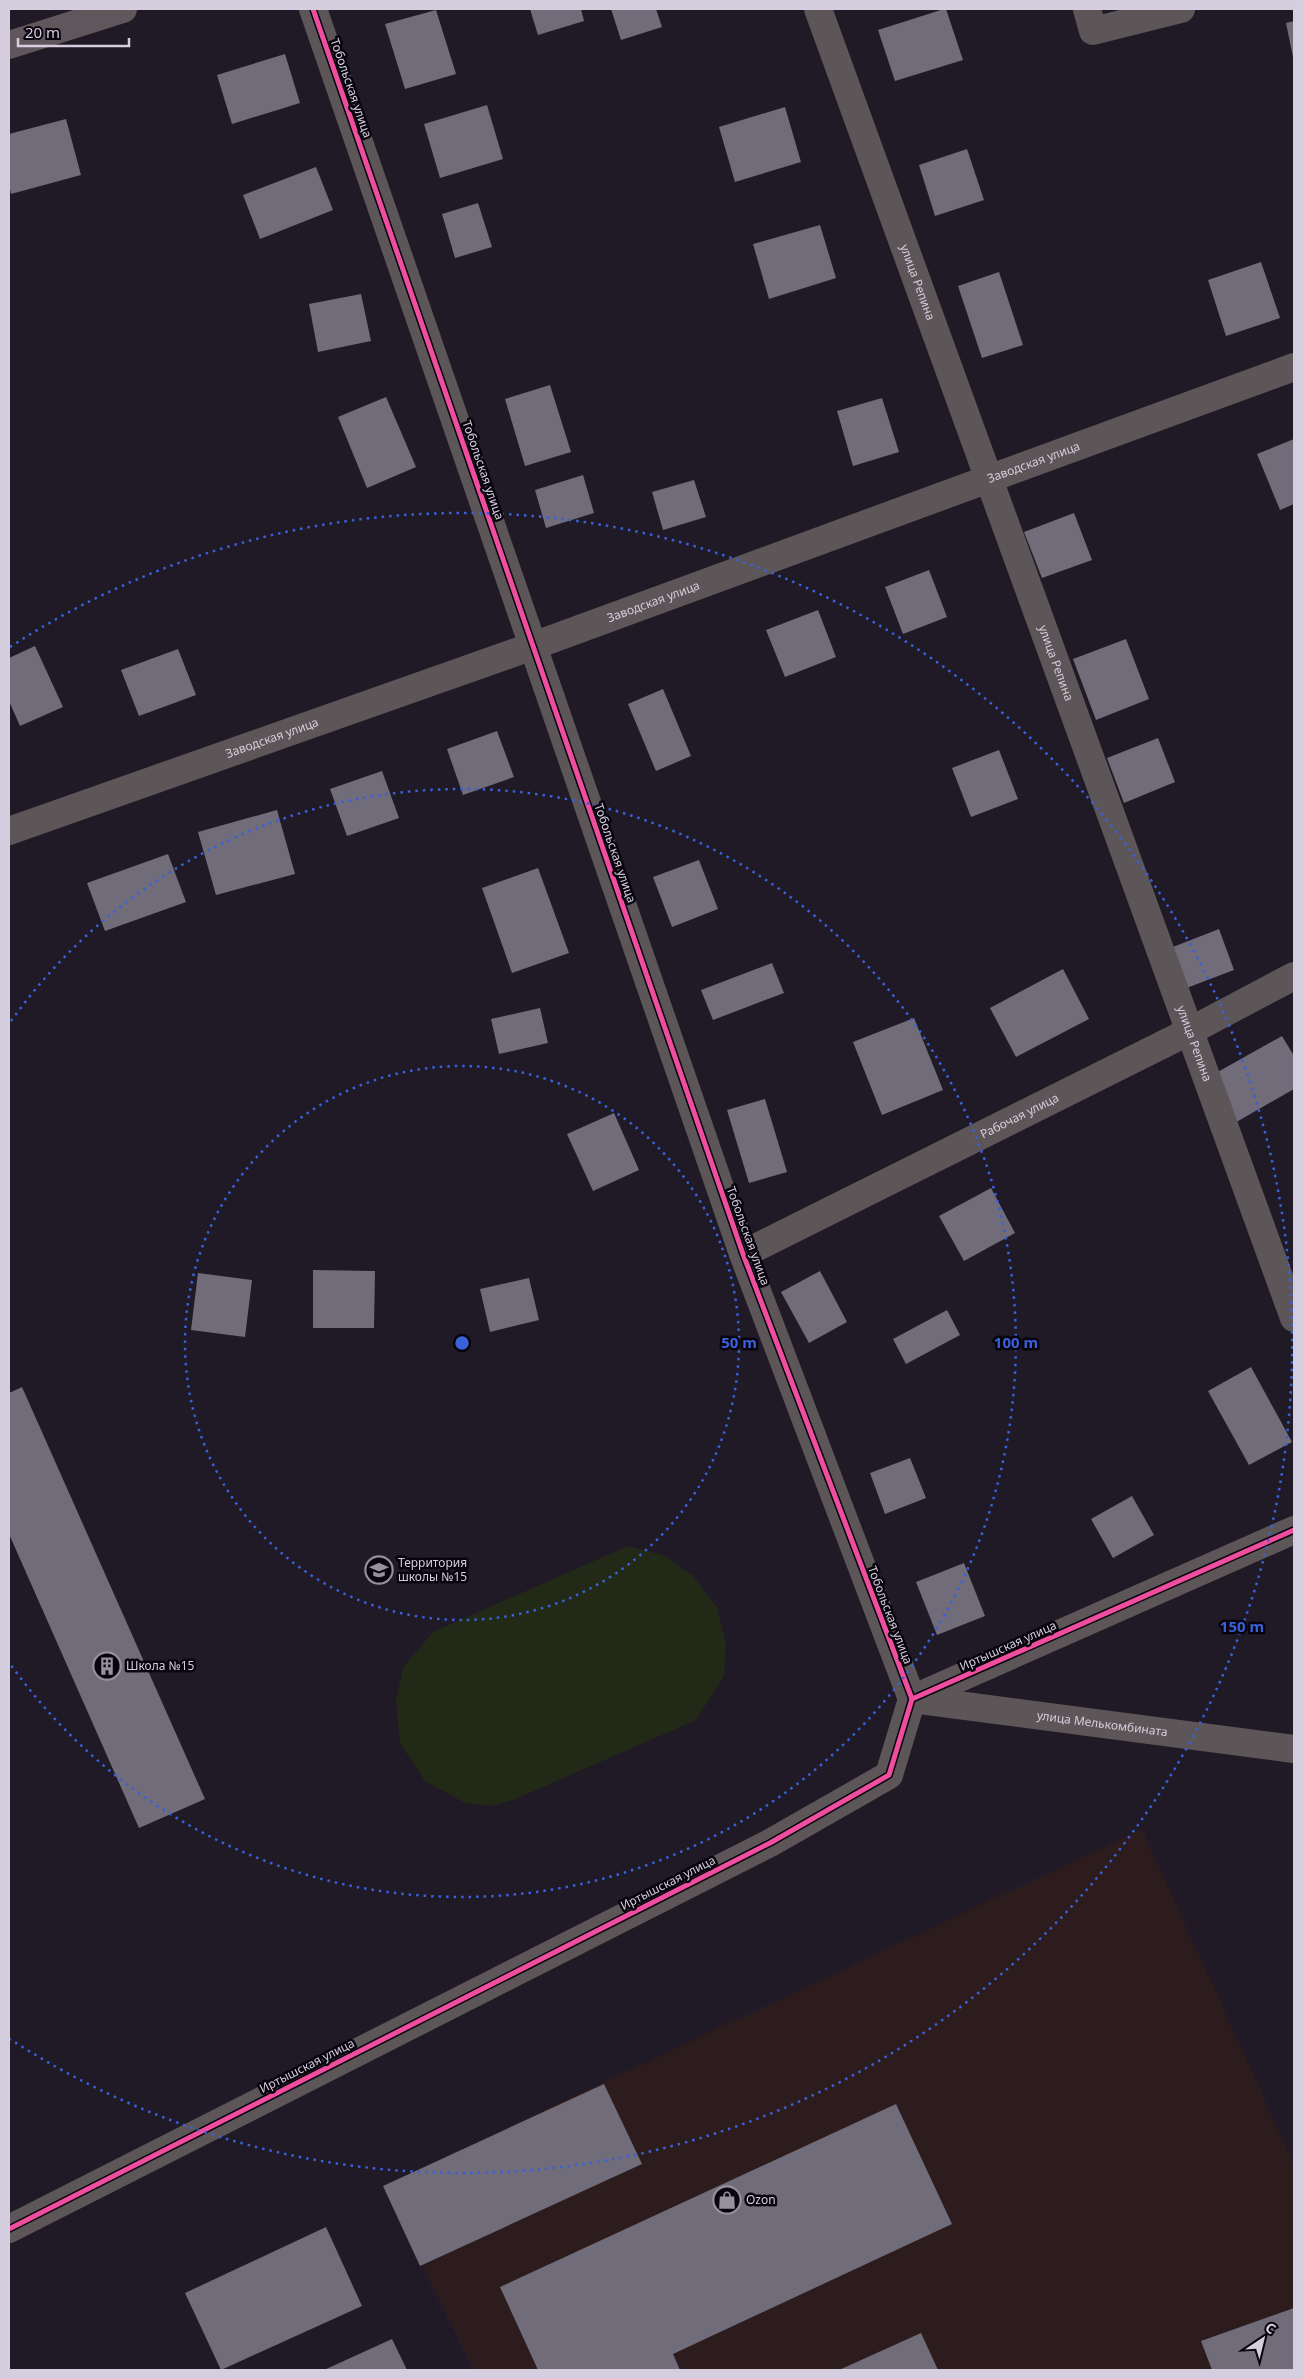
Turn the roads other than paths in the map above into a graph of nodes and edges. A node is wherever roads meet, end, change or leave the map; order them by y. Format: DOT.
graph roads {
  1 [pos="122,9"];
  2 [pos="313,9"];
  3 [pos="818,9"];
  4 [pos="1087,9"];
  5 [pos="1181,9"];
  6 [pos="9,45"];
  7 [pos="1294,367"];
  8 [pos="989,479"];
  9 [pos="533,646"];
  10 [pos="9,831"];
  11 [pos="1294,976"];
  12 [pos="1190,1031"];
  13 [pos="743,1254"];
  14 [pos="1294,1318"];
  15 [pos="1294,1530"];
  16 [pos="912,1699"];
  17 [pos="1294,1749"];
  18 [pos="9,2229"];
  1 -- 6 [label="main road"];
  2 -- 9 [label="street, Тобольская улица"];
  3 -- 8 [label="street, улица Репина"];
  4 -- 5 [label="street"];
  7 -- 8 [label="street, Заводская улица"];
  8 -- 9 [label="street, Заводская улица"];
  8 -- 12 [label="street, улица Репина"];
  9 -- 10 [label="street, Заводская улица"];
  9 -- 13 [label="street, Тобольская улица"];
  11 -- 12 [label="street, Рабочая улица"];
  12 -- 13 [label="street, Рабочая улица"];
  12 -- 14 [label="street, улица Репина"];
  13 -- 16 [label="street, Тобольская улица"];
  15 -- 16 [label="street, Иртышская улица"];
  16 -- 17 [label="street, улица Мелькомбината"];
  16 -- 18 [label="street, Иртышская улица"];
}
